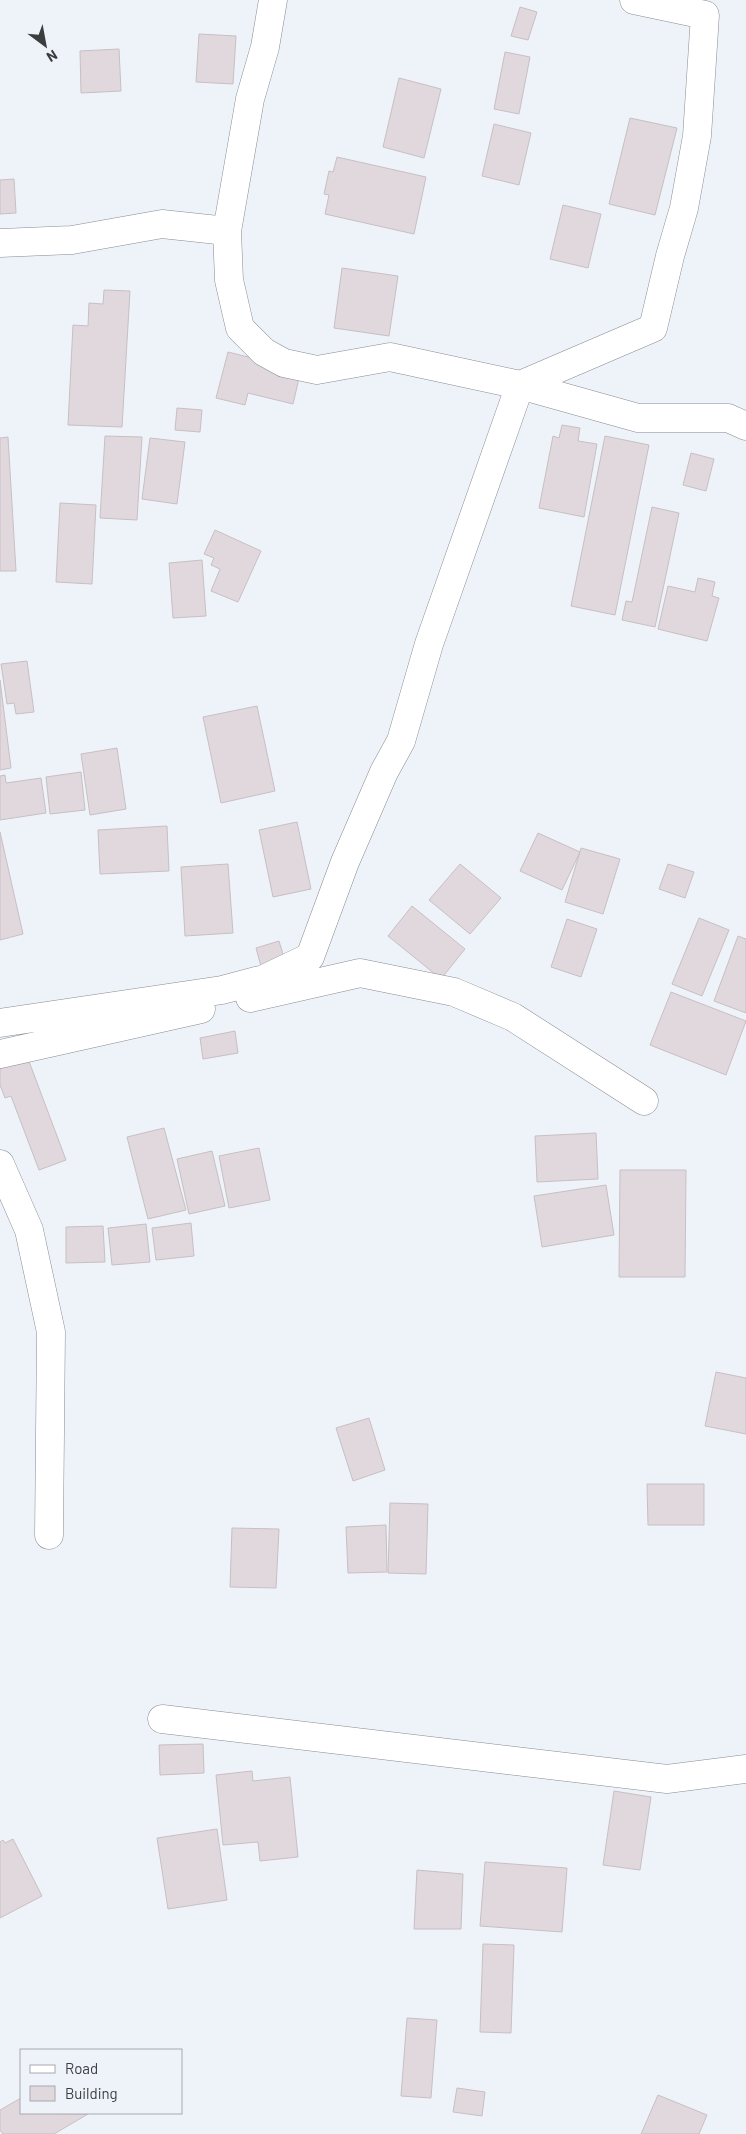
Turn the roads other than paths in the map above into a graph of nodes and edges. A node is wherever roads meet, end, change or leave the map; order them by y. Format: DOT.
graph roads {
  1 [pos="273,0"];
  2 [pos="634,0"];
  3 [pos="227,231"];
  4 [pos="0,243"];
  5 [pos="520,385"];
  6 [pos="746,426"];
  7 [pos="0,1023"];
  8 [pos="0,1054"];
  9 [pos="644,1101"];
  10 [pos="0,1164"];
  11 [pos="49,1535"];
  12 [pos="162,1719"];
  13 [pos="746,1769"];
  1 -- 3 [label="street"];
  2 -- 5 [label="street"];
  3 -- 4 [label="street"];
  3 -- 5 [label="street"];
  5 -- 6 [label="street"];
  5 -- 7 [label="street"];
  8 -- 9 [label="street"];
  10 -- 11 [label="street"];
  12 -- 13 [label="street"];
}
